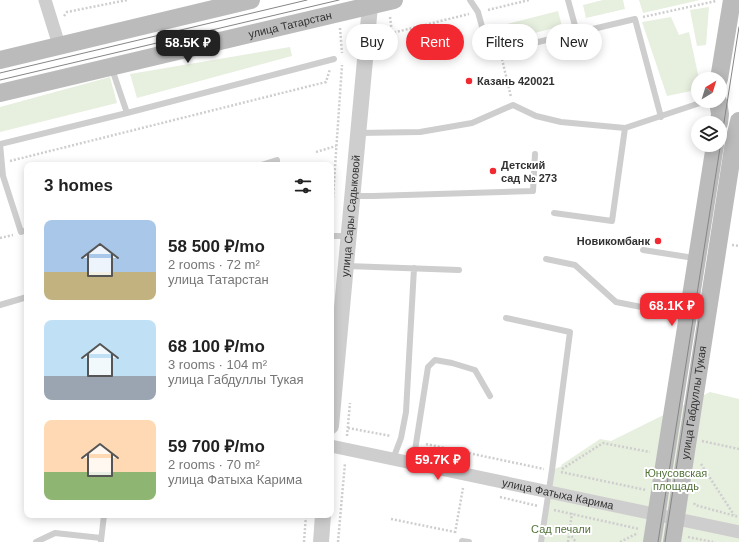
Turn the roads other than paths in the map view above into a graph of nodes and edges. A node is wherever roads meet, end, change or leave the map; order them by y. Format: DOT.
graph roads {
  1 [pos="45,0"];
  2 [pos="251,0"];
  3 [pos="394,0"];
  4 [pos="470,0"];
  5 [pos="568,0"];
  6 [pos="725,1"];
  7 [pos="370,3"];
  8 [pos="575,24"];
  9 [pos="602,27"];
  10 [pos="546,40"];
  11 [pos="59,45"];
  12 [pos="334,59"];
  13 [pos="0,60"];
  14 [pos="111,67"];
  15 [pos="720,72"];
  16 [pos="0,93"];
  17 [pos="691,106"];
  18 [pos="127,113"];
  19 [pos="719,113"];
  20 [pos="661,117"];
  21 [pos="739,122"];
  22 [pos="625,128"];
  23 [pos="357,133"];
  24 [pos="714,152"];
  25 [pos="535,154"];
  26 [pos="352,196"];
  27 [pos="554,214"];
  28 [pos="24,231"];
  29 [pos="334,236"];
  30 [pos="348,236"];
  31 [pos="643,250"];
  32 [pos="546,259"];
  33 [pos="698,259"];
  34 [pos="346,266"];
  35 [pos="414,268"];
  36 [pos="459,270"];
  37 [pos="24,298"];
  38 [pos="0,305"];
  39 [pos="336,314"];
  40 [pos="688,316"];
  41 [pos="506,318"];
  42 [pos="334,359"];
  43 [pos="490,396"];
  44 [pos="334,447"];
  45 [pos="393,459"];
  46 [pos="413,463"];
  47 [pos="549,492"];
  48 [pos="658,514"];
  49 [pos="104,518"];
  50 [pos="323,518"];
  51 [pos="676,518"];
  52 [pos="739,532"];
  53 [pos="648,536"];
  54 [pos="101,540"];
  55 [pos="677,540"];
  56 [pos="36,542"];
  57 [pos="321,542"];
  58 [pos="541,542"];
  1 -- 11 [label="street"];
  2 -- 11 [label="main road"];
  3 -- 7 [label="main road, улица Татарстан"];
  4 -- 10 [label="lane"];
  5 -- 8 [label="lane"];
  6 -- 15 [label="main road"];
  7 -- 14 [label="main road, улица Татарстан"];
  7 -- 23 [label="street, улица Сары Садыковой"];
  9 -- 20 [label="lane"];
  11 -- 13 [label="main road"];
  12 -- 18 [label="lane"];
  14 -- 16 [label="main road, улица Татарстан"];
  14 -- 18 [label="lane"];
  17 -- 20 [label="lane"];
  18 -- 28 [label="lane"];
  19 -- 21 [label="street"];
  20 -- 22 [label="lane"];
  21 -- 51 [label="main road, улица Габдуллы Тукая"];
  22 -- 23 [label="lane"];
  22 -- 27 [label="lane"];
  23 -- 26 [label="street, улица Сары Садыковой"];
  24 -- 33 [label="main road, улица Габдуллы Тукая"];
  25 -- 26 [label="lane"];
  26 -- 30 [label="street, улица Сары Садыковой"];
  29 -- 30 [label="lane"];
  30 -- 34 [label="street, улица Сары Садыковой"];
  31 -- 33 [label="lane"];
  32 -- 40 [label="lane"];
  33 -- 40 [label="main road, улица Габдуллы Тукая"];
  34 -- 35 [label="lane"];
  34 -- 39 [label="street, улица Сары Садыковой"];
  35 -- 36 [label="lane"];
  35 -- 45 [label="lane"];
  37 -- 38 [label="lane"];
  39 -- 42 [label="street, улица Сары Садыковой"];
  40 -- 48 [label="main road, улица Габдуллы Тукая"];
  41 -- 47 [label="lane"];
  43 -- 46 [label="lane"];
  44 -- 45 [label="street, улица Фатыха Карима"];
  45 -- 46 [label="street, улица Фатыха Карима"];
  46 -- 47 [label="street, улица Фатыха Карима"];
  47 -- 48 [label="street, улица Фатыха Карима"];
  47 -- 58 [label="lane"];
  48 -- 51 [label="street, улица Фатыха Карима"];
  48 -- 53 [label="main road, улица Габдуллы Тукая"];
  49 -- 54 [label="lane"];
  50 -- 57 [label="street"];
  51 -- 52 [label="street, улица Фатыха Карима"];
  51 -- 55 [label="main road, улица Габдуллы Тукая"];
  54 -- 56 [label="lane"];
}
